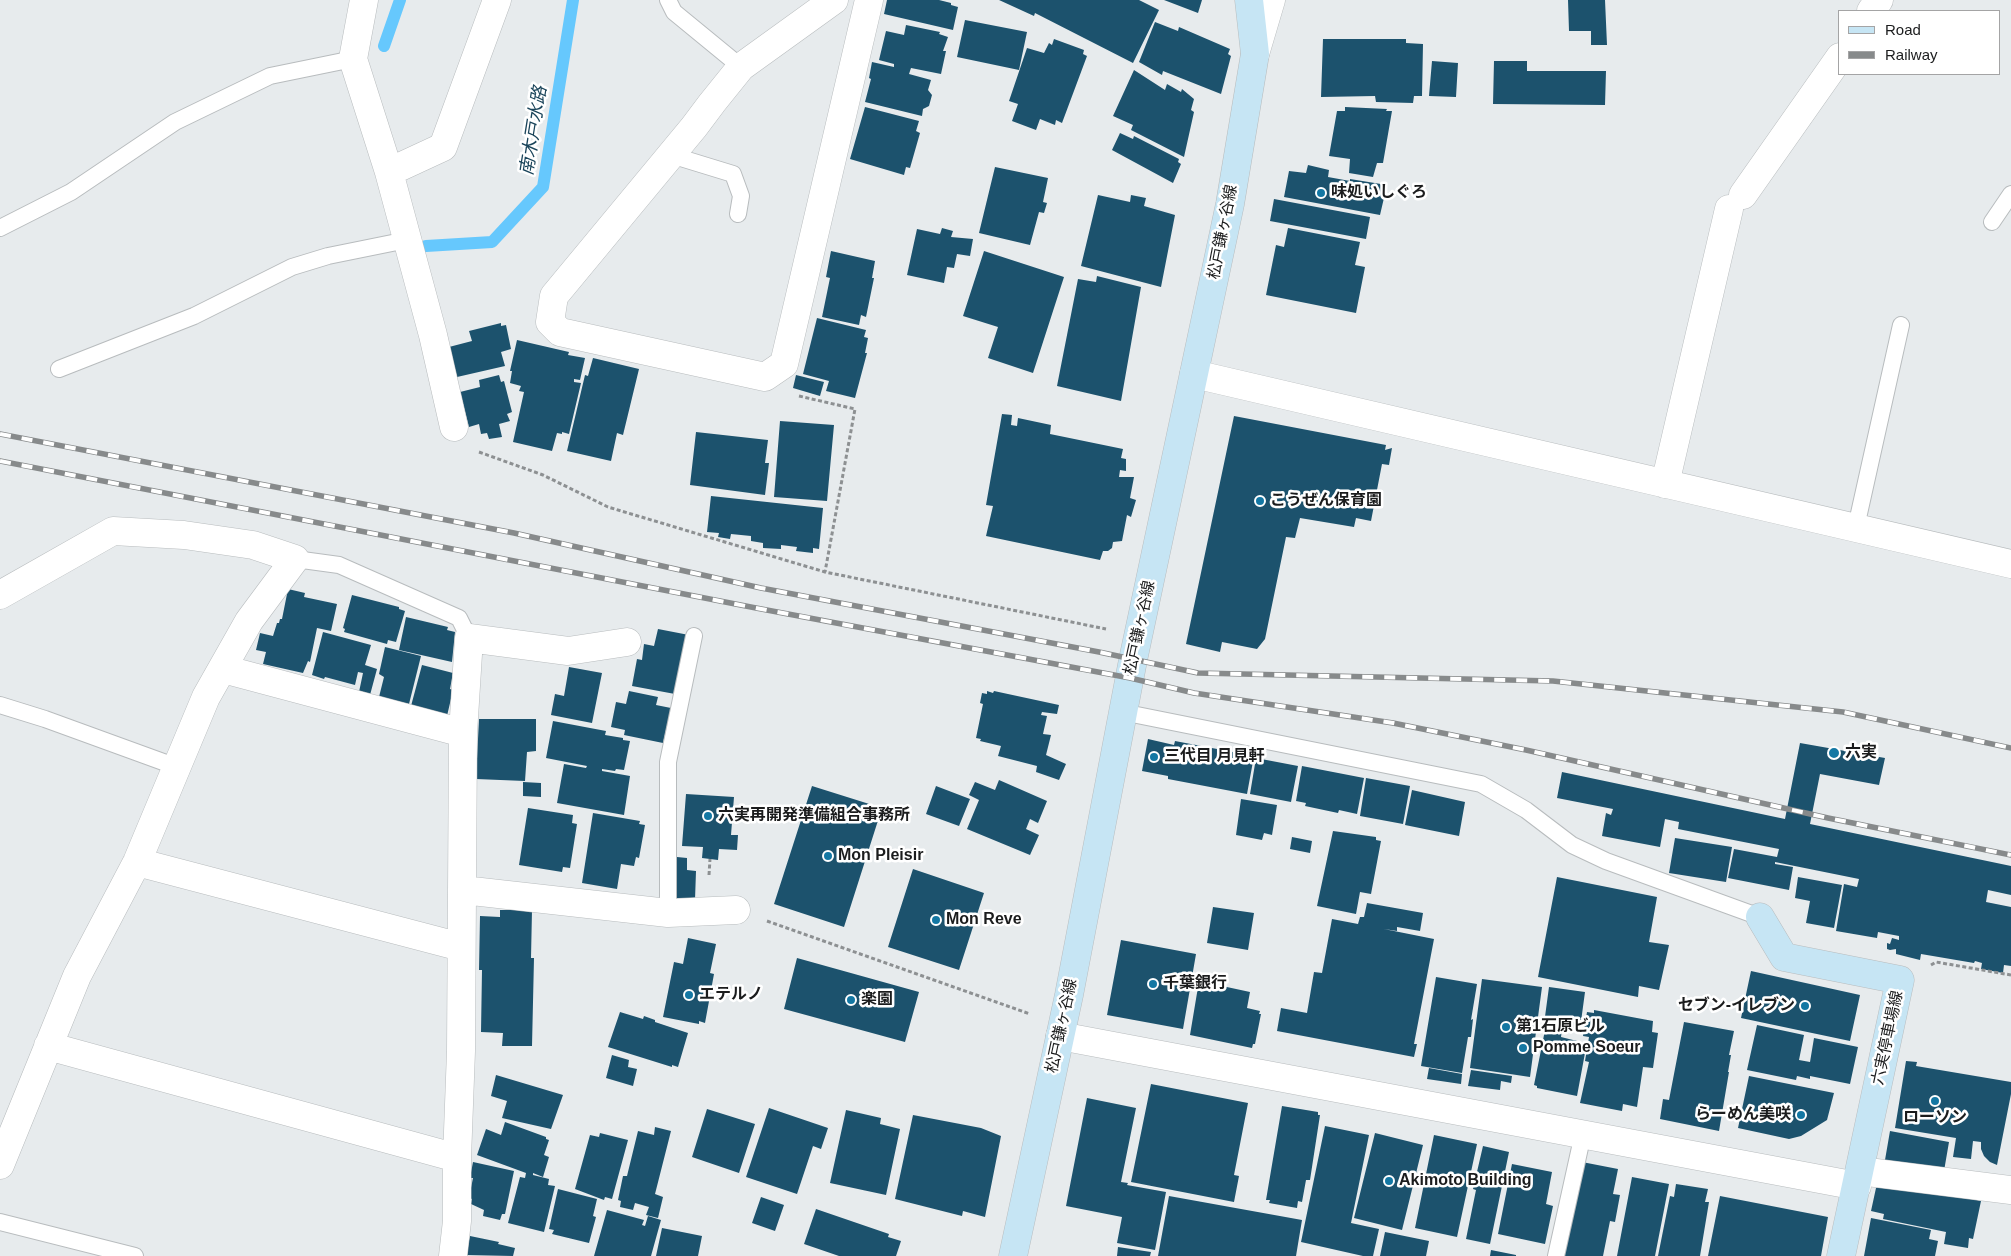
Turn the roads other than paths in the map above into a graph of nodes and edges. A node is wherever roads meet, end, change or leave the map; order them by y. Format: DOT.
graph roads {
  1 [pos="364,0"];
  2 [pos="497,0"];
  3 [pos="668,0"];
  4 [pos="868,0"];
  5 [pos="1249,0"];
  6 [pos="1271,0"];
  7 [pos="822,5"];
  8 [pos="1255,54"];
  9 [pos="353,59"];
  10 [pos="1838,60"];
  11 [pos="741,67"];
  12 [pos="671,155"];
  13 [pos="389,172"];
  14 [pos="2011,194"];
  15 [pos="738,214"];
  16 [pos="1992,222"];
  17 [pos="0,228"];
  18 [pos="408,240"];
  19 [pos="1901,325"];
  20 [pos="59,369"];
  21 [pos="1194,374"];
  22 [pos="454,427"];
  23 [pos="1666,484"];
  24 [pos="1856,528"];
  25 [pos="295,559"];
  26 [pos="2011,564"];
  27 [pos="0,595"];
  28 [pos="694,636"];
  29 [pos="469,638"];
  30 [pos="627,642"];
  31 [pos="223,669"];
  32 [pos="0,705"];
  33 [pos="1122,712"];
  34 [pos="463,733"];
  35 [pos="177,767"];
  36 [pos="137,862"];
  37 [pos="463,890"];
  38 [pos="736,910"];
  39 [pos="668,913"];
  40 [pos="1760,917"];
  41 [pos="462,947"];
  42 [pos="1060,1036"];
  43 [pos="48,1046"];
  44 [pos="1583,1134"];
  45 [pos="457,1158"];
  46 [pos="0,1166"];
  47 [pos="1858,1178"];
  48 [pos="2011,1190"];
  49 [pos="0,1222"];
  50 [pos="135,1256"];
  51 [pos="453,1256"];
  52 [pos="1013,1256"];
  53 [pos="1556,1256"];
  54 [pos="1842,1256"];
  1 -- 9 [label="street"];
  2 -- 13 [label="street"];
  3 -- 11 [label="lane"];
  4 -- 12 [label="street"];
  5 -- 8 [label="main road, 松戸鎌ヶ谷線"];
  6 -- 8 [label="street"];
  7 -- 11 [label="street"];
  8 -- 21 [label="main road, 松戸鎌ヶ谷線"];
  9 -- 13 [label="street"];
  9 -- 17 [label="lane"];
  10 -- 23 [label="street"];
  11 -- 12 [label="street"];
  12 -- 15 [label="lane"];
  13 -- 18 [label="street"];
  14 -- 16 [label="lane"];
  18 -- 20 [label="lane"];
  18 -- 22 [label="street"];
  19 -- 24 [label="lane"];
  21 -- 23 [label="street"];
  21 -- 33 [label="main road, 松戸鎌ヶ谷線"];
  23 -- 24 [label="street"];
  24 -- 26 [label="street"];
  25 -- 27 [label="street"];
  25 -- 29 [label="lane"];
  25 -- 31 [label="street"];
  28 -- 39 [label="lane"];
  29 -- 30 [label="street"];
  29 -- 34 [label="street"];
  31 -- 34 [label="street"];
  31 -- 35 [label="street"];
  32 -- 35 [label="lane"];
  33 -- 40 [label="lane"];
  33 -- 42 [label="main road, 松戸鎌ヶ谷線"];
  34 -- 37 [label="street"];
  35 -- 36 [label="street"];
  36 -- 41 [label="street"];
  36 -- 43 [label="street"];
  37 -- 39 [label="street"];
  37 -- 41 [label="street"];
  38 -- 39 [label="street"];
  40 -- 47 [label="main road, 六実停車場線"];
  41 -- 45 [label="street"];
  42 -- 44 [label="street"];
  42 -- 52 [label="main road, 松戸鎌ヶ谷線"];
  43 -- 45 [label="street"];
  43 -- 46 [label="street"];
  44 -- 47 [label="street"];
  44 -- 53 [label="lane"];
  45 -- 51 [label="street"];
  47 -- 48 [label="street"];
  47 -- 54 [label="main road, 六実停車場線"];
  49 -- 50 [label="lane"];
}
